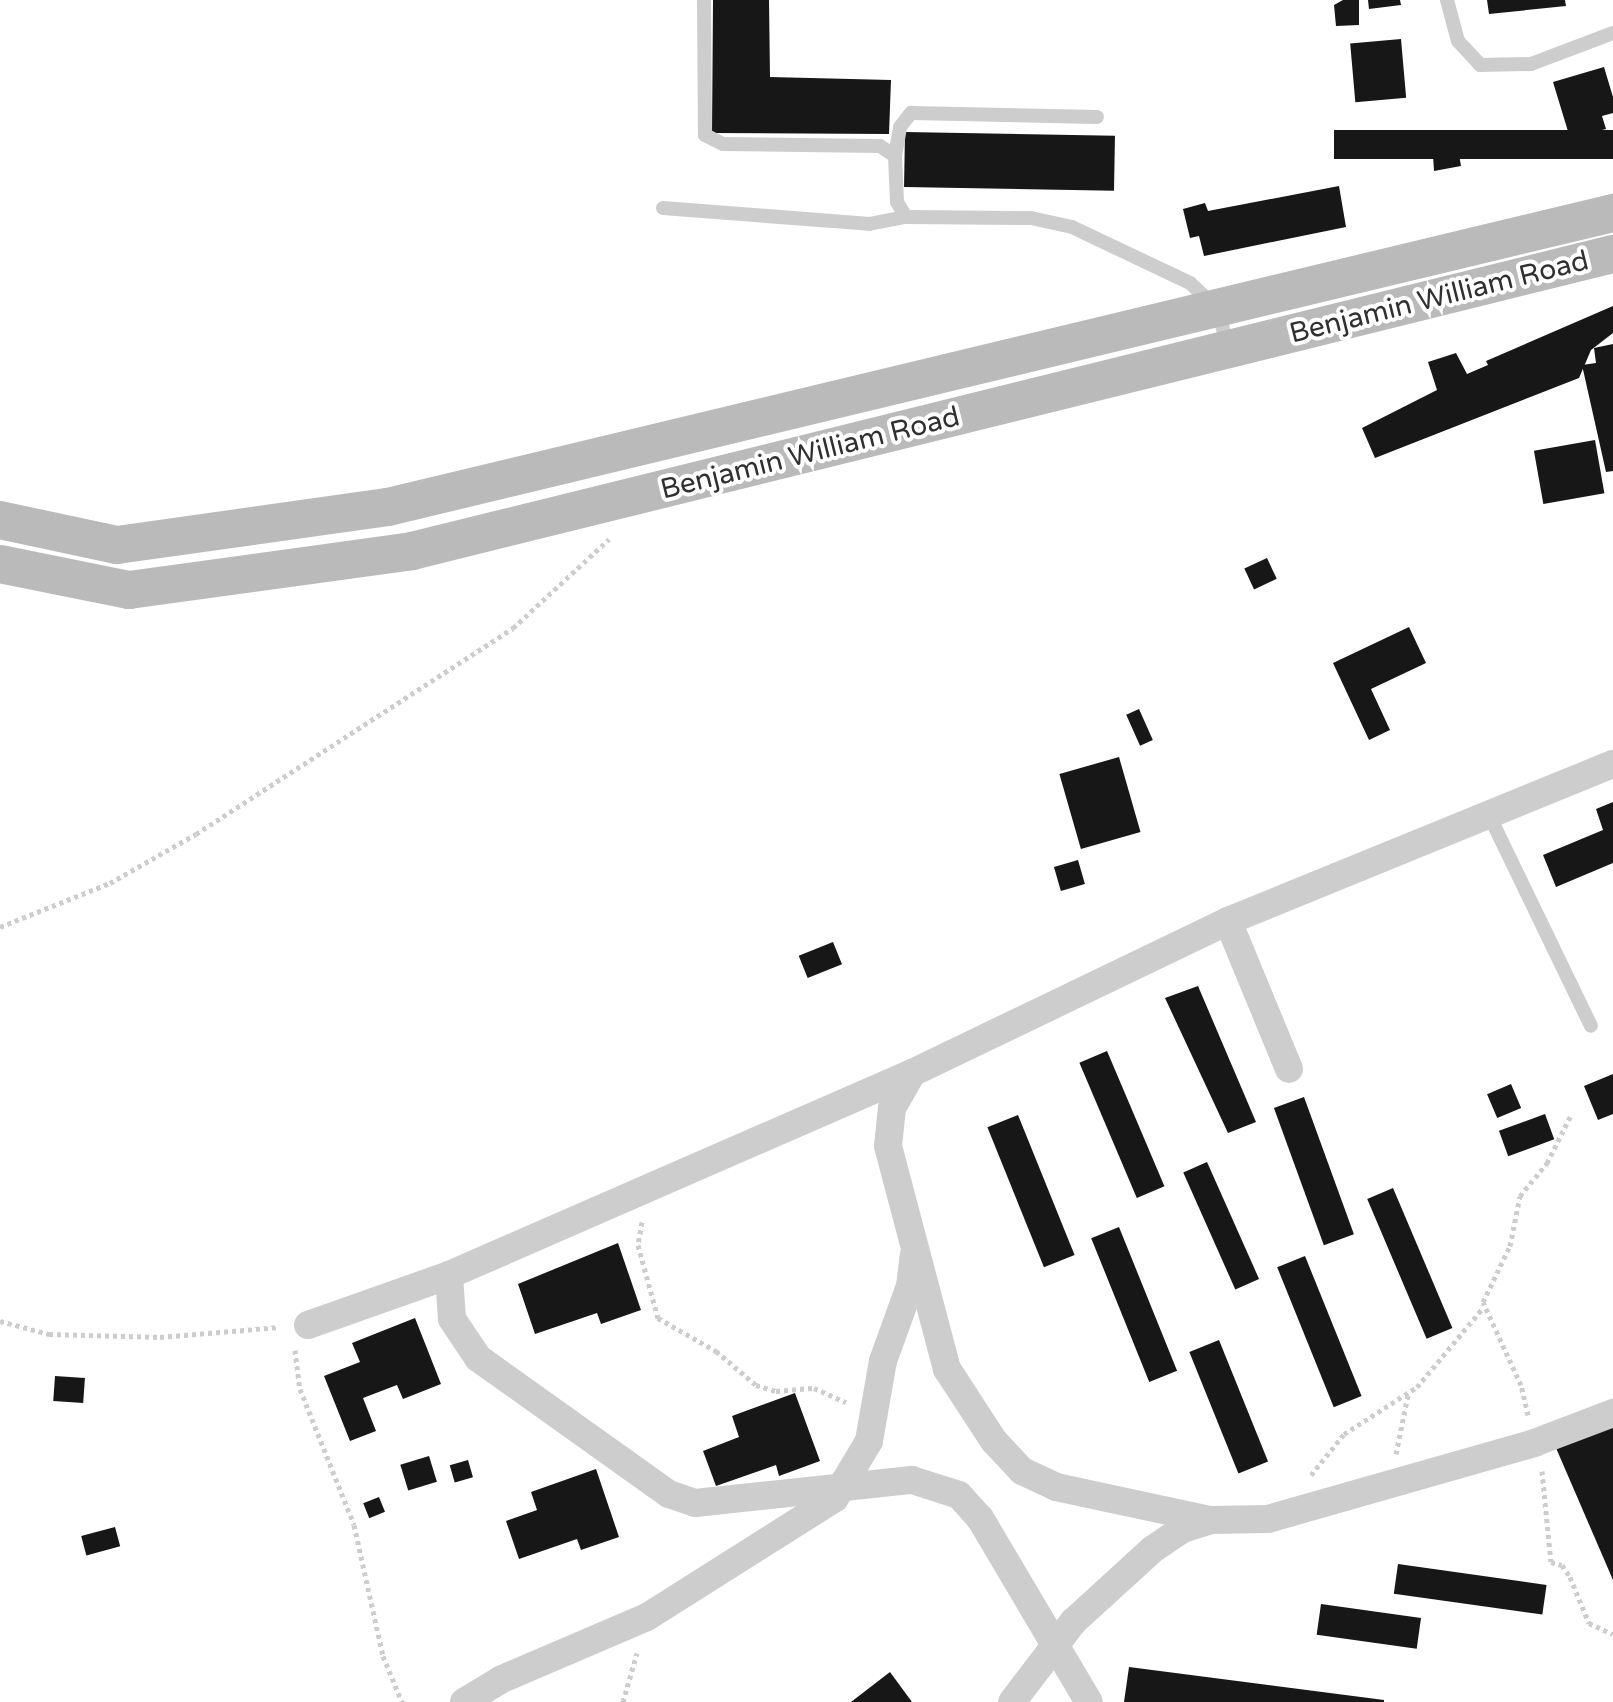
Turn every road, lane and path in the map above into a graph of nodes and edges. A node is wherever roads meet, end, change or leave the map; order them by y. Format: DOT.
graph roads {
  1 [pos="704,0"];
  2 [pos="1447,0"];
  3 [pos="1613,33"];
  4 [pos="1097,117"];
  5 [pos="895,156"];
  6 [pos="663,208"];
  7 [pos="1613,213"];
  8 [pos="906,217"];
  9 [pos="1613,254"];
  10 [pos="1218,309"];
  11 [pos="1228,349"];
  12 [pos="633,496"];
  13 [pos="0,518"];
  14 [pos="0,564"];
  15 [pos="1613,764"];
  16 [pos="1489,815"];
  17 [pos="1228,921"];
  18 [pos="0,927"];
  19 [pos="1591,1026"];
  20 [pos="1289,1069"];
  21 [pos="912,1073"];
  22 [pos="1571,1115"];
  23 [pos="645,1187"];
  24 [pos="914,1255"];
  25 [pos="449,1275"];
  26 [pos="1483,1308"];
  27 [pos="0,1321"];
  28 [pos="308,1325"];
  29 [pos="1408,1395"];
  30 [pos="1613,1413"];
  31 [pos="875,1418"];
  32 [pos="1534,1443"];
  33 [pos="1305,1482"];
  34 [pos="1395,1483"];
  35 [pos="846,1486"];
  36 [pos="1210,1520"];
  37 [pos="647,1617"];
  38 [pos="1613,1634"];
  39 [pos="1054,1649"];
  40 [pos="402,1702"];
  41 [pos="464,1702"];
  42 [pos="623,1702"];
  43 [pos="1012,1702"];
  44 [pos="1089,1702"];
  1 -- 5 [label="lane"];
  2 -- 3 [label="lane"];
  4 -- 5 [label="lane"];
  5 -- 8 [label="lane"];
  6 -- 8 [label="lane"];
  7 -- 10 [label="main road, Benjamin William Road"];
  8 -- 10 [label="lane"];
  9 -- 11 [label="main road, Benjamin William Road"];
  10 -- 11 [label="lane"];
  10 -- 13 [label="main road, Benjamin William Road"];
  11 -- 12 [label="main road, Benjamin William Road"];
  12 -- 14 [label="main road, Benjamin William Road"];
  12 -- 18 [label="path"];
  15 -- 16 [label="street"];
  16 -- 17 [label="street"];
  16 -- 19 [label="lane"];
  17 -- 20 [label="street"];
  17 -- 21 [label="street"];
  21 -- 23 [label="street"];
  21 -- 24 [label="street"];
  22 -- 26 [label="path"];
  23 -- 25 [label="street"];
  23 -- 31 [label="path"];
  24 -- 31 [label="street"];
  24 -- 36 [label="street"];
  25 -- 28 [label="street"];
  25 -- 35 [label="street"];
  26 -- 29 [label="path"];
  26 -- 32 [label="path"];
  27 -- 28 [label="path"];
  28 -- 40 [label="path"];
  29 -- 33 [label="path"];
  29 -- 34 [label="path"];
  30 -- 32 [label="street"];
  31 -- 35 [label="street"];
  32 -- 34 [label="street"];
  32 -- 38 [label="path"];
  34 -- 36 [label="street"];
  35 -- 37 [label="street"];
  35 -- 39 [label="street"];
  36 -- 39 [label="street"];
  37 -- 41 [label="street"];
  37 -- 42 [label="path"];
  39 -- 43 [label="street"];
  39 -- 44 [label="street"];
}
